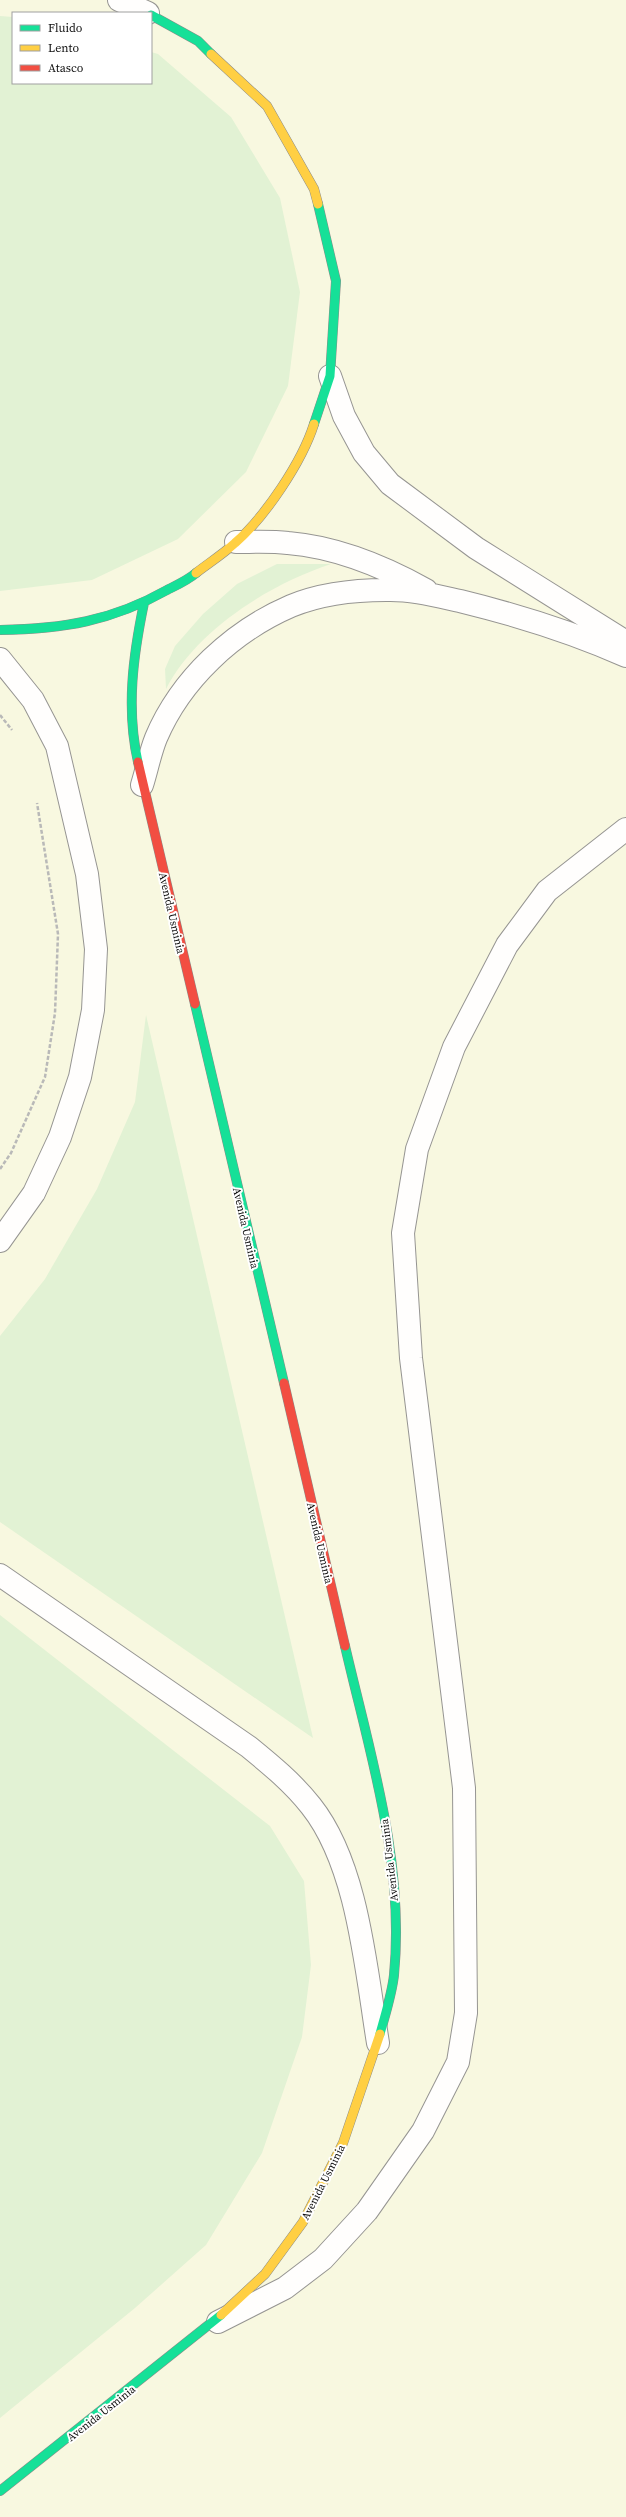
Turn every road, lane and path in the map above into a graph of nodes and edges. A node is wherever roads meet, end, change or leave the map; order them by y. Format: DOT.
graph roads {
  1 [pos="119,0"];
  2 [pos="146,12"];
  3 [pos="152,16"];
  4 [pos="330,376"];
  5 [pos="236,542"];
  6 [pos="436,596"];
  7 [pos="144,603"];
  8 [pos="0,630"];
  9 [pos="626,642"];
  10 [pos="626,656"];
  11 [pos="0,659"];
  12 [pos="0,715"];
  13 [pos="16,735"];
  14 [pos="142,784"];
  15 [pos="36,802"];
  16 [pos="626,829"];
  17 [pos="0,1169"];
  18 [pos="0,1241"];
  19 [pos="0,1575"];
  20 [pos="378,2043"];
  21 [pos="211,2325"];
  22 [pos="0,2491"];
  1 -- 2 [label="street"];
  3 -- 4 [label="street"];
  4 -- 5 [label="street"];
  4 -- 9 [label="street"];
  5 -- 6 [label="street"];
  5 -- 7 [label="street"];
  6 -- 10 [label="street"];
  6 -- 14 [label="street"];
  7 -- 8 [label="street"];
  7 -- 14 [label="street, Avenida Usminia"];
  11 -- 18 [label="street"];
  12 -- 13 [label="path"];
  14 -- 20 [label="street, Avenida Usminia"];
  15 -- 17 [label="path"];
  16 -- 21 [label="street"];
  19 -- 20 [label="street"];
  20 -- 21 [label="street, Avenida Usminia"];
  21 -- 22 [label="street, Avenida Usminia"];
}
